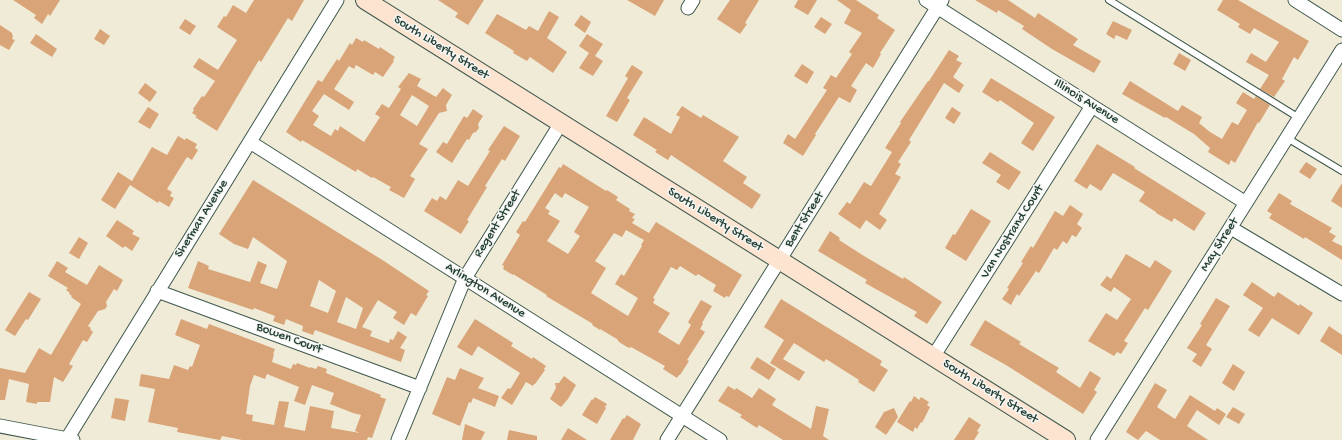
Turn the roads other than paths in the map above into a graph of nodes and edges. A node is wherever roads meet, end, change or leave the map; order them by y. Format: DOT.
graph roads {
  1 [pos="337,0"];
  2 [pos="365,0"];
  3 [pos="1109,0"];
  4 [pos="1295,0"];
  5 [pos="935,2"];
  6 [pos="1342,30"];
  7 [pos="1342,50"];
  8 [pos="1092,106"];
  9 [pos="1299,118"];
  10 [pos="561,123"];
  11 [pos="1287,138"];
  12 [pos="250,142"];
  13 [pos="1342,171"];
  14 [pos="1246,203"];
  15 [pos="1231,228"];
  16 [pos="779,261"];
  17 [pos="465,278"];
  18 [pos="157,291"];
  19 [pos="1342,294"];
  20 [pos="933,357"];
  21 [pos="420,388"];
  22 [pos="682,416"];
  23 [pos="0,426"];
  24 [pos="70,439"];
  25 [pos="398,440"];
  26 [pos="667,440"];
  27 [pos="720,440"];
  28 [pos="1066,440"];
  29 [pos="1097,440"];
  1 -- 12 [label="street, Sherman Avenue"];
  2 -- 10 [label="main road, South Liberty Street"];
  3 -- 9 [label="lane"];
  4 -- 6 [label="street"];
  5 -- 8 [label="street, Illinois Avenue"];
  5 -- 16 [label="street, Bent Street"];
  7 -- 9 [label="street, May Street"];
  8 -- 14 [label="street, Illinois Avenue"];
  8 -- 20 [label="street, Van Nostrand Court"];
  9 -- 11 [label="street, May Street"];
  10 -- 16 [label="main road, South Liberty Street"];
  10 -- 17 [label="street, Regent Street"];
  11 -- 13 [label="lane"];
  11 -- 14 [label="street, May Street"];
  12 -- 17 [label="street, Arlington Avenue"];
  12 -- 18 [label="street, Sherman Avenue"];
  14 -- 15 [label="street, May Street"];
  15 -- 19 [label="street"];
  15 -- 29 [label="street, May Street"];
  16 -- 20 [label="main road, South Liberty Street"];
  16 -- 22 [label="street, Bent Street"];
  17 -- 21 [label="street, Regent Street"];
  17 -- 22 [label="street, Arlington Avenue"];
  18 -- 21 [label="street, Bowen Court"];
  18 -- 24 [label="street, Sherman Avenue"];
  20 -- 28 [label="main road, South Liberty Street"];
  21 -- 25 [label="street, Regent Street"];
  22 -- 26 [label="street, Bent Street"];
  22 -- 27 [label="street, Arlington Avenue"];
  23 -- 24 [label="street"];
}
